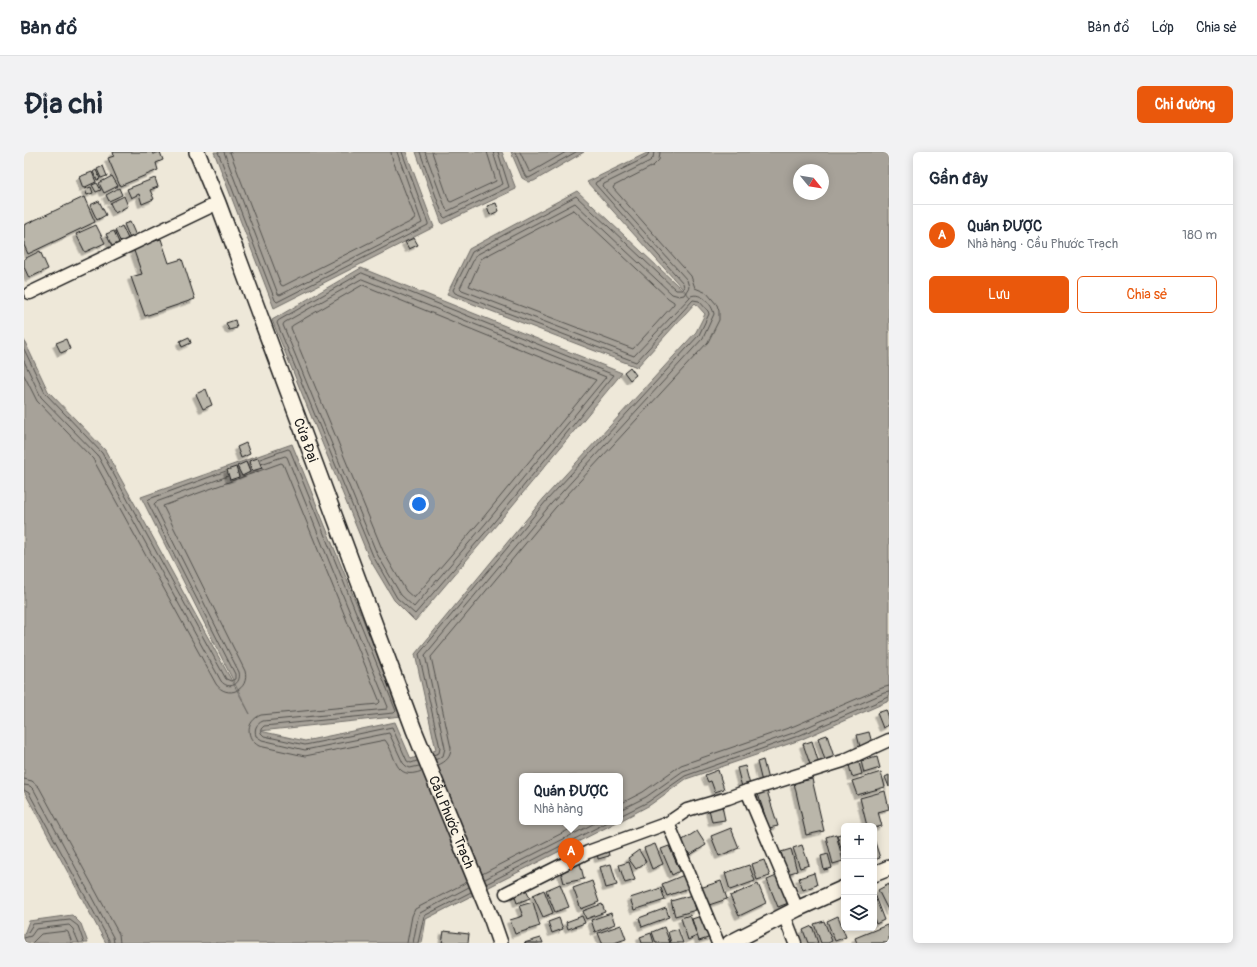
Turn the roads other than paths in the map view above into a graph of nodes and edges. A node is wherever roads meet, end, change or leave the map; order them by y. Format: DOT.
graph roads {
  1 [pos="197,152"];
  2 [pos="218,203"];
  3 [pos="30,293"];
  4 [pos="414,730"];
  5 [pos="889,740"];
  6 [pos="747,791"];
  7 [pos="668,823"];
  8 [pos="889,868"];
  9 [pos="877,873"];
  10 [pos="841,889"];
  11 [pos="506,893"];
  12 [pos="791,912"];
  13 [pos="500,943"];
  14 [pos="718,943"];
  15 [pos="730,943"];
  16 [pos="795,943"];
  1 -- 2 [label="street, Cửa Đại"];
  2 -- 3 [label="street"];
  2 -- 4 [label="street, Cửa Đại"];
  4 -- 13 [label="street, Cầu Phước Trạch"];
  5 -- 6 [label="street"];
  6 -- 7 [label="street"];
  6 -- 12 [label="street"];
  7 -- 11 [label="street"];
  7 -- 14 [label="street"];
  8 -- 9 [label="street"];
  10 -- 12 [label="street"];
  12 -- 15 [label="street"];
  12 -- 16 [label="street"];
}
